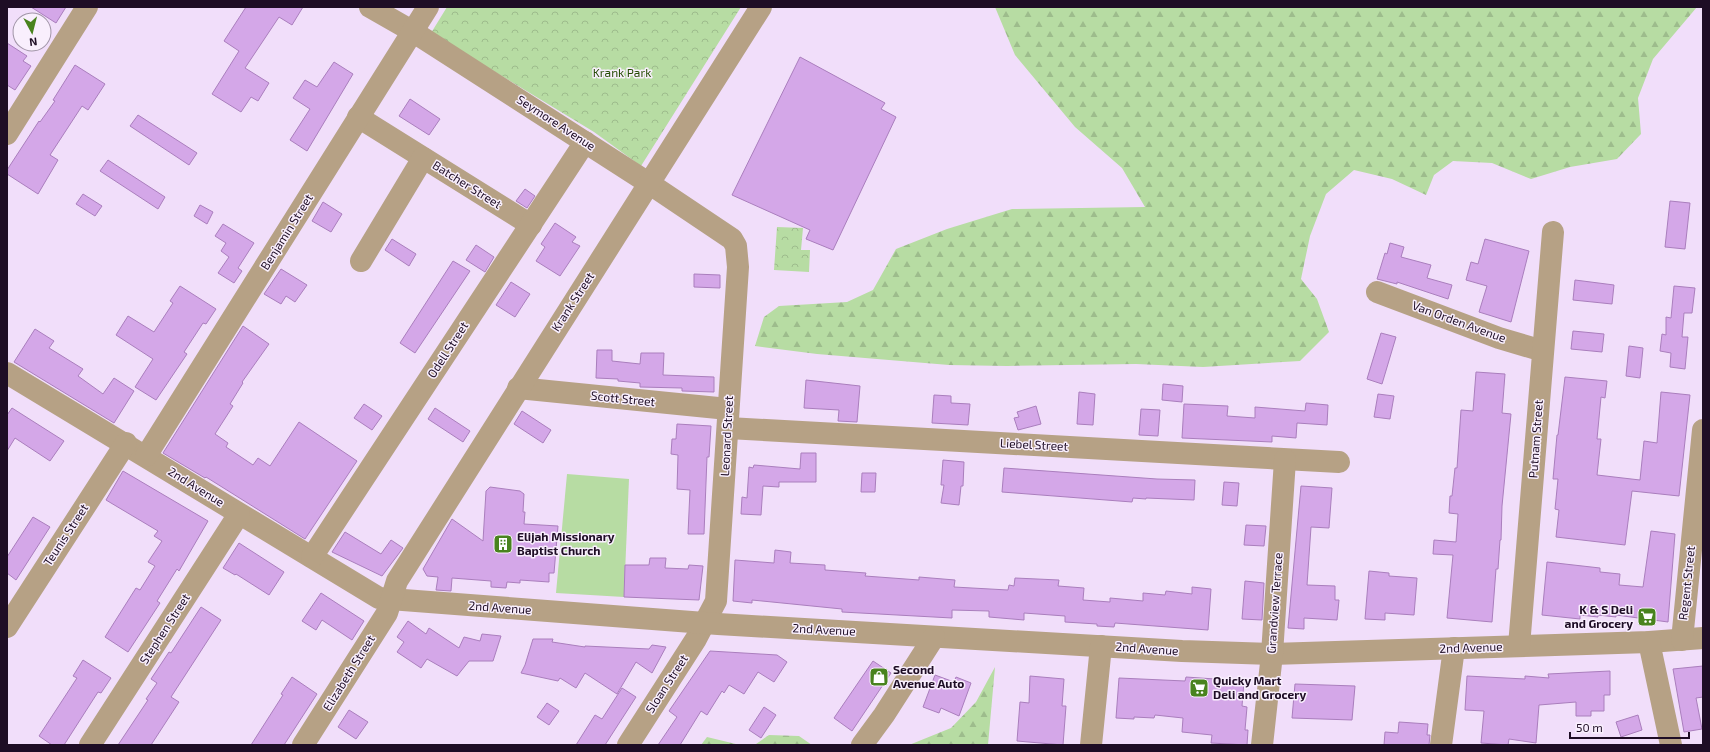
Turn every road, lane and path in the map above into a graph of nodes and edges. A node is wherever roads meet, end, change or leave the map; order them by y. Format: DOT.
graph roads {
  1 [pos="87,7"];
  2 [pos="370,7"];
  3 [pos="428,7"];
  4 [pos="761,7"];
  5 [pos="412,32"];
  6 [pos="358,117"];
  7 [pos="7,134"];
  8 [pos="585,142"];
  9 [pos="423,158"];
  10 [pos="650,184"];
  11 [pos="531,225"];
  12 [pos="1553,232"];
  13 [pos="736,246"];
  14 [pos="361,261"];
  15 [pos="1377,292"];
  16 [pos="1543,351"];
  17 [pos="8,376"];
  18 [pos="518,388"];
  19 [pos="728,419"];
  20 [pos="1703,430"];
  21 [pos="126,444"];
  22 [pos="146,456"];
  23 [pos="1285,460"];
  24 [pos="1339,462"];
  25 [pos="239,514"];
  26 [pos="312,557"];
  27 [pos="390,600"];
  28 [pos="705,623"];
  29 [pos="7,627"];
  30 [pos="934,637"];
  31 [pos="1703,638"];
  32 [pos="1682,640"];
  33 [pos="1649,642"];
  34 [pos="1101,646"];
  35 [pos="1519,646"];
  36 [pos="1454,648"];
  37 [pos="1272,654"];
  38 [pos="90,745"];
  39 [pos="303,745"];
  40 [pos="628,745"];
  41 [pos="862,745"];
  42 [pos="1091,745"];
  43 [pos="1262,745"];
  44 [pos="1442,745"];
  45 [pos="1671,745"];
  1 -- 7 [label="street"];
  2 -- 5 [label="street, Seymore Avenue"];
  3 -- 5 [label="street, Benjamin Street"];
  4 -- 10 [label="street, Krank Street"];
  5 -- 6 [label="street, Benjamin Street"];
  5 -- 8 [label="street, Seymore Avenue"];
  6 -- 9 [label="street"];
  6 -- 22 [label="street, Benjamin Street"];
  8 -- 10 [label="street, Seymore Avenue"];
  8 -- 11 [label="street, Odell Street"];
  9 -- 11 [label="street, Batcher Street"];
  9 -- 14 [label="street, Batcher Street"];
  10 -- 13 [label="street, Seymore Avenue"];
  10 -- 18 [label="street, Krank Street"];
  11 -- 26 [label="street, Odell Street"];
  12 -- 16 [label="street, Putnam Street"];
  13 -- 19 [label="street, Leonard Street"];
  15 -- 16 [label="street, Van Orden Avenue"];
  16 -- 35 [label="street, Putnam Street"];
  17 -- 21 [label="street, 2nd Avenue"];
  18 -- 19 [label="street, Scott Street"];
  18 -- 27 [label="street, Krank Street"];
  19 -- 23 [label="street, Liebel Street"];
  19 -- 28 [label="street, Leonard Street"];
  20 -- 32 [label="street, Regent Street"];
  21 -- 22 [label="street, 2nd Avenue"];
  21 -- 29 [label="street, Teunis Street"];
  22 -- 25 [label="street, 2nd Avenue"];
  23 -- 24 [label="street, Liebel Street"];
  23 -- 37 [label="street, Grandview Terrace"];
  25 -- 26 [label="street, 2nd Avenue"];
  25 -- 38 [label="street, Stephen Street"];
  26 -- 27 [label="street, 2nd Avenue"];
  27 -- 28 [label="street, 2nd Avenue"];
  27 -- 39 [label="street, Elizabeth Street"];
  28 -- 30 [label="street, 2nd Avenue"];
  28 -- 40 [label="street, Sloan Street"];
  30 -- 34 [label="street, 2nd Avenue"];
  30 -- 41 [label="street"];
  31 -- 32 [label="street, 2nd Avenue"];
  32 -- 33 [label="street, 2nd Avenue"];
  33 -- 35 [label="street, 2nd Avenue"];
  33 -- 45 [label="street"];
  34 -- 37 [label="street, 2nd Avenue"];
  34 -- 42 [label="street"];
  35 -- 36 [label="street, 2nd Avenue"];
  36 -- 37 [label="street, 2nd Avenue"];
  36 -- 44 [label="street"];
  37 -- 43 [label="street, Grandview Terrace"];
}
